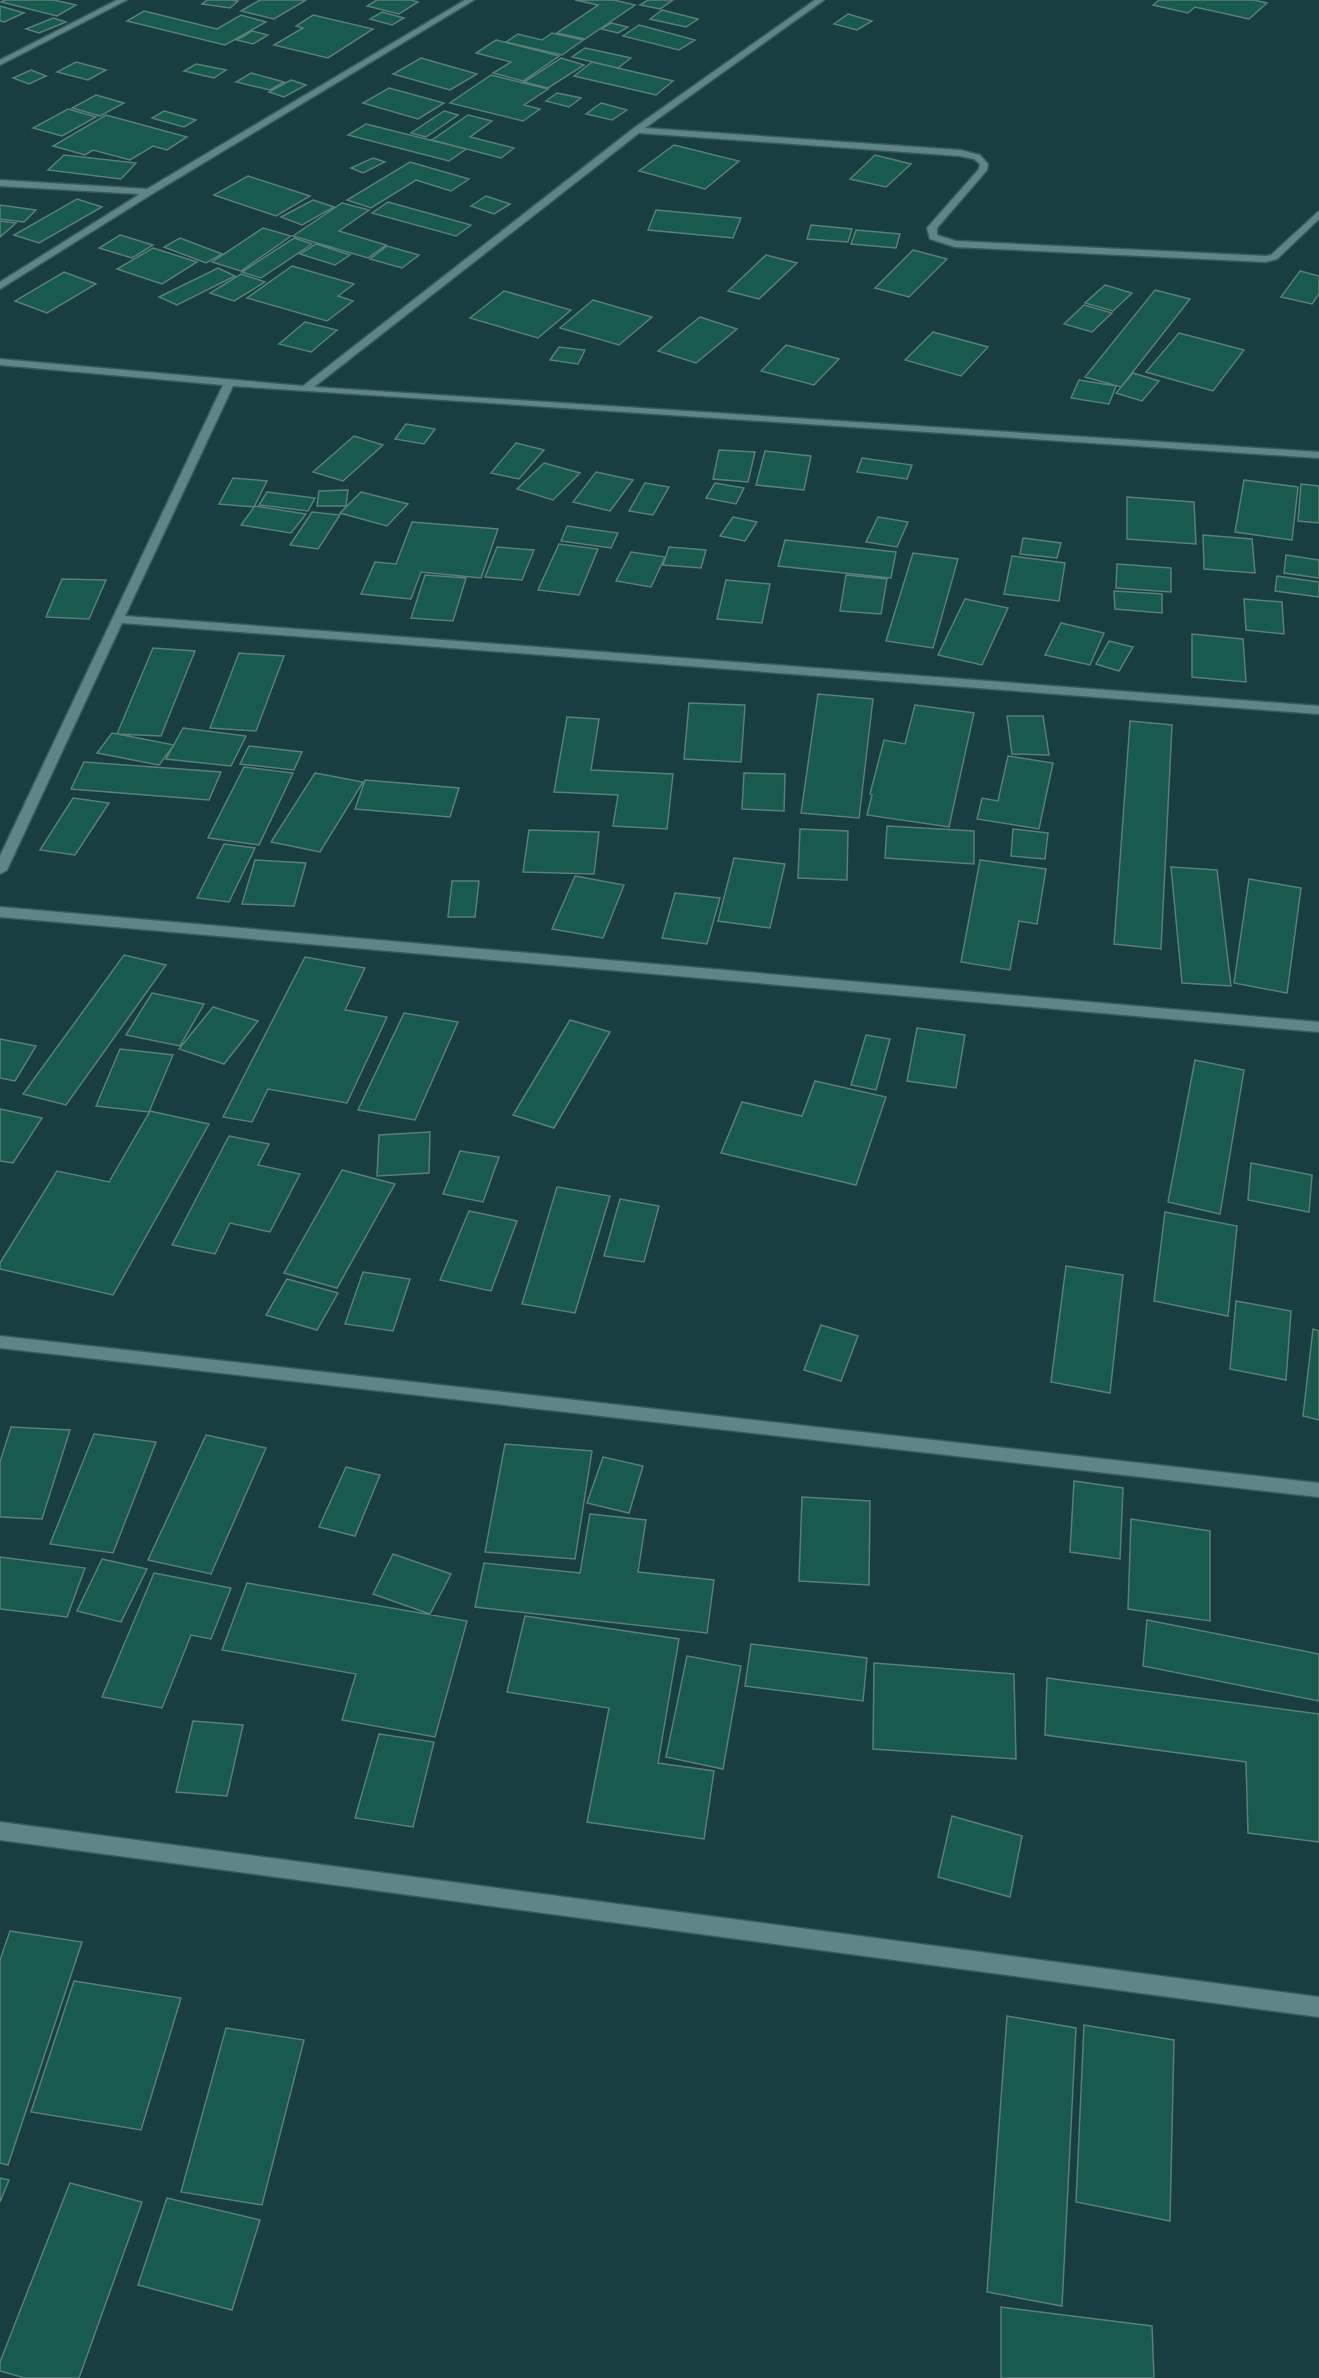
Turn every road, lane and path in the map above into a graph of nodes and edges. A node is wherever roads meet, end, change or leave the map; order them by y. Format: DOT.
graph roads {
  1 [pos="123,0"];
  2 [pos="470,0"];
  3 [pos="820,0"];
  4 [pos="0,49"];
  5 [pos="18,54"];
  6 [pos="0,63"];
  7 [pos="637,130"];
  8 [pos="0,183"];
  9 [pos="148,192"];
  10 [pos="1319,214"];
  11 [pos="0,286"];
  12 [pos="0,362"];
  13 [pos="229,382"];
  14 [pos="305,389"];
  15 [pos="1319,455"];
  16 [pos="118,619"];
  17 [pos="1319,710"];
  18 [pos="0,870"];
  19 [pos="0,912"];
  20 [pos="1319,1028"];
  21 [pos="0,1342"];
  22 [pos="1319,1490"];
  23 [pos="0,1831"];
  24 [pos="1319,2007"];
  1 -- 5 [label="street"];
  2 -- 9 [label="street"];
  3 -- 7 [label="street"];
  4 -- 5 [label="street"];
  5 -- 6 [label="street"];
  7 -- 10 [label="street"];
  7 -- 14 [label="street"];
  8 -- 9 [label="street"];
  9 -- 11 [label="street"];
  12 -- 13 [label="street"];
  13 -- 14 [label="street"];
  13 -- 16 [label="street"];
  14 -- 15 [label="street"];
  16 -- 17 [label="street"];
  16 -- 18 [label="street"];
  19 -- 20 [label="street"];
  21 -- 22 [label="street"];
  23 -- 24 [label="street"];
}
